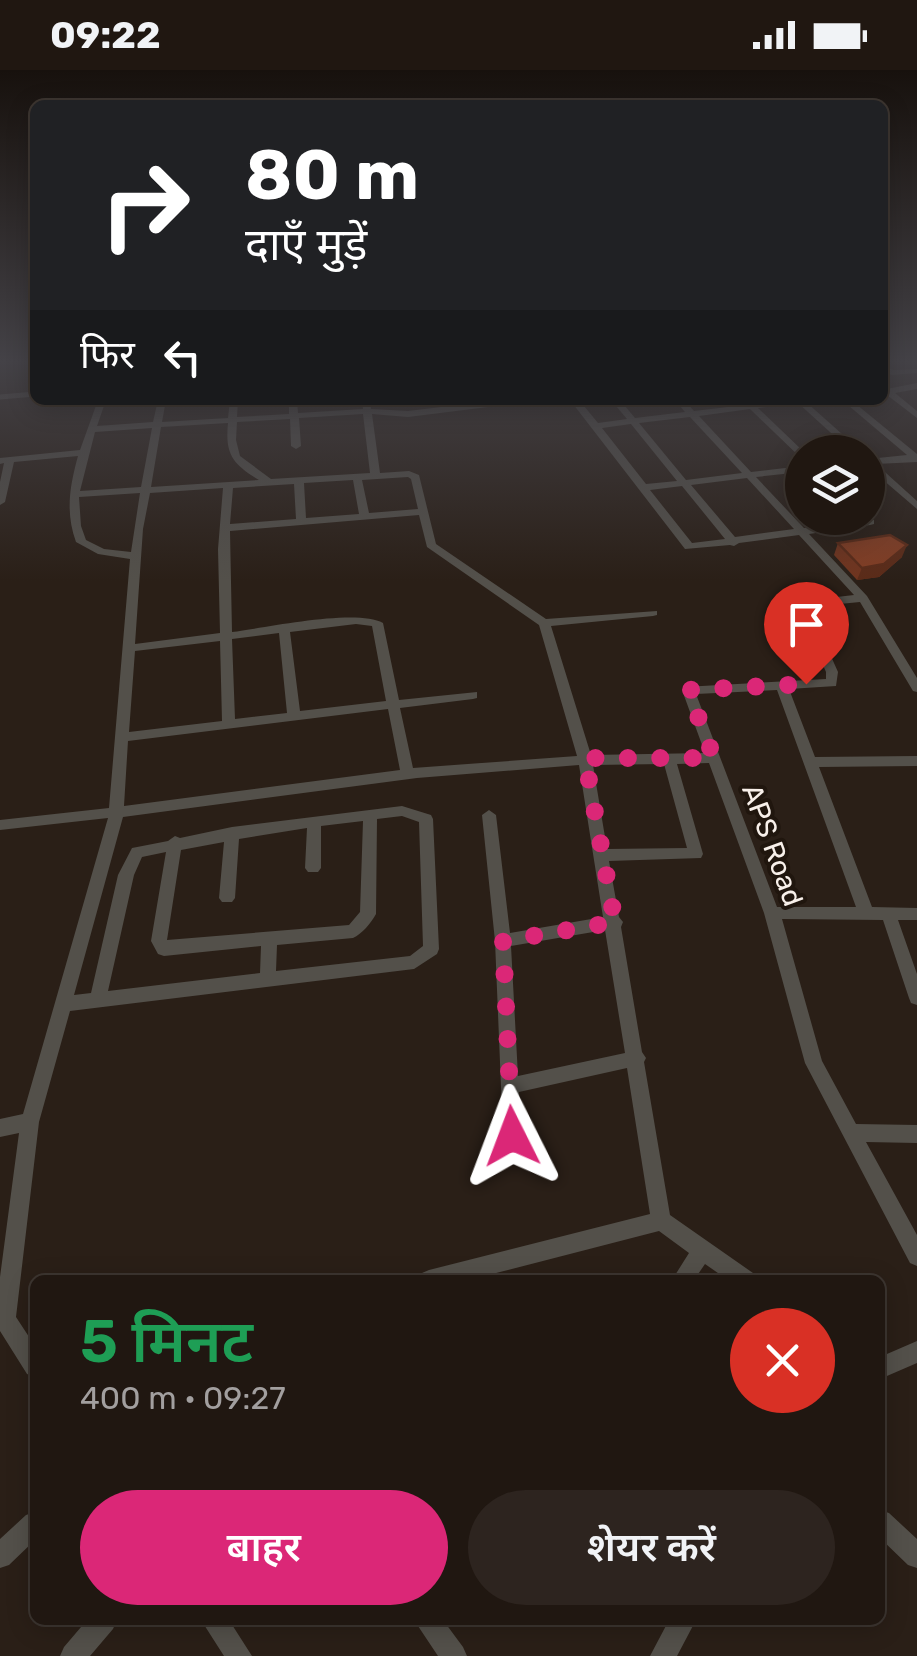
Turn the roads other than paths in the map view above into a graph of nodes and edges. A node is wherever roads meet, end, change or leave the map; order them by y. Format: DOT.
graph roads {
  1 [pos="93,433"];
  2 [pos="156,433"];
  3 [pos="231,433"];
  4 [pos="294,433"];
  5 [pos="370,433"];
  6 [pos="601,433"];
  7 [pos="645,433"];
  8 [pos="709,433"];
  9 [pos="886,433"];
  10 [pos="296,446"];
  11 [pos="87,452"];
  12 [pos="916,458"];
  13 [pos="5,460"];
  14 [pos="785,471"];
  15 [pos="748,475"];
  16 [pos="358,476"];
  17 [pos="374,476"];
  18 [pos="299,480"];
  19 [pos="268,482"];
  20 [pos="688,482"];
  21 [pos="228,485"];
  22 [pos="641,488"];
  23 [pos="146,490"];
  24 [pos="76,494"];
  25 [pos="0,502"];
  26 [pos="917,506"];
  27 [pos="424,512"];
  28 [pos="785,516"];
  29 [pos="365,517"];
  30 [pos="301,522"];
  31 [pos="225,528"];
  32 [pos="785,534"];
  33 [pos="803,535"];
  34 [pos="734,542"];
  35 [pos="136,556"];
  36 [pos="863,598"];
  37 [pos="653,613"];
  38 [pos="544,623"];
  39 [pos="284,628"];
  40 [pos="227,635"];
  41 [pos="131,648"];
  42 [pos="781,684"];
  43 [pos="917,688"];
  44 [pos="472,695"];
  45 [pos="392,703"];
  46 [pos="294,715"];
  47 [pos="230,723"];
  48 [pos="123,737"];
  49 [pos="585,758"];
  50 [pos="714,758"];
  51 [pos="668,759"];
  52 [pos="917,761"];
  53 [pos="810,762"];
  54 [pos="407,772"];
  55 [pos="294,789"];
  56 [pos="273,792"];
  57 [pos="489,814"];
  58 [pos="116,815"];
  59 [pos="370,815"];
  60 [pos="314,822"];
  61 [pos="296,824"];
  62 [pos="0,826"];
  63 [pos="274,827"];
  64 [pos="232,834"];
  65 [pos="175,842"];
  66 [pos="602,855"];
  67 [pos="313,868"];
  68 [pos="228,898"];
  69 [pos="772,912"];
  70 [pos="866,912"];
  71 [pos="888,913"];
  72 [pos="917,914"];
  73 [pos="615,922"];
  74 [pos="114,925"];
  75 [pos="85,927"];
  76 [pos="268,940"];
  77 [pos="503,941"];
  78 [pos="268,980"];
  79 [pos="917,998"];
  80 [pos="98,1000"];
  81 [pos="63,1004"];
  82 [pos="637,1058"];
  83 [pos="510,1086"];
  84 [pos="30,1122"];
  85 [pos="0,1128"];
  86 [pos="855,1132"];
  87 [pos="917,1134"];
  88 [pos="512,1136"];
  89 [pos="661,1221"];
  90 [pos="703,1250"];
  91 [pos="917,1256"];
  92 [pos="449,1275"];
  93 [pos="686,1275"];
  94 [pos="739,1275"];
  95 [pos="917,1352"];
  96 [pos="30,1358"];
  97 [pos="885,1366"];
  98 [pos="885,1527"];
  99 [pos="30,1529"];
  100 [pos="0,1556"];
  101 [pos="917,1556"];
  102 [pos="100,1625"];
  103 [pos="217,1625"];
  104 [pos="680,1625"];
  105 [pos="73,1656"];
  106 [pos="239,1656"];
  107 [pos="663,1656"];
  1 -- 11 [label="street"];
  2 -- 23 [label="street"];
  3 -- 19 [label="street"];
  4 -- 10 [label="street"];
  5 -- 17 [label="street"];
  6 -- 22 [label="street"];
  7 -- 20 [label="street"];
  8 -- 15 [label="street"];
  9 -- 12 [label="street"];
  11 -- 13 [label="street"];
  11 -- 24 [label="street"];
  12 -- 26 [label="street"];
  13 -- 25 [label="street"];
  14 -- 15 [label="street"];
  15 -- 20 [label="street"];
  15 -- 28 [label="street"];
  16 -- 17 [label="street"];
  16 -- 18 [label="street"];
  16 -- 29 [label="street"];
  17 -- 27 [label="street"];
  18 -- 19 [label="street"];
  18 -- 30 [label="street"];
  19 -- 21 [label="street"];
  20 -- 22 [label="street"];
  20 -- 34 [label="street"];
  21 -- 23 [label="street"];
  21 -- 31 [label="street"];
  22 -- 34 [label="street"];
  23 -- 24 [label="street"];
  23 -- 35 [label="street"];
  24 -- 35 [label="street"];
  27 -- 29 [label="street"];
  27 -- 38 [label="street"];
  29 -- 30 [label="street"];
  30 -- 31 [label="street"];
  31 -- 40 [label="street"];
  32 -- 34 [label="street"];
  33 -- 36 [label="street"];
  35 -- 41 [label="street"];
  36 -- 42 [label="street, APS Road"];
  36 -- 43 [label="street"];
  37 -- 38 [label="street"];
  38 -- 49 [label="street"];
  39 -- 40 [label="street"];
  39 -- 45 [label="street"];
  39 -- 46 [label="street"];
  40 -- 41 [label="street"];
  40 -- 47 [label="street"];
  41 -- 48 [label="street"];
  42 -- 50 [label="street, APS Road"];
  42 -- 53 [label="street"];
  44 -- 45 [label="street"];
  45 -- 46 [label="street"];
  45 -- 54 [label="street"];
  46 -- 47 [label="street"];
  47 -- 48 [label="street"];
  48 -- 58 [label="street"];
  49 -- 51 [label="street"];
  49 -- 54 [label="street"];
  49 -- 66 [label="street"];
  50 -- 51 [label="street"];
  50 -- 69 [label="street, APS Road"];
  51 -- 66 [label="street"];
  52 -- 53 [label="street"];
  53 -- 70 [label="street"];
  54 -- 55 [label="street"];
  55 -- 56 [label="street"];
  55 -- 61 [label="street"];
  56 -- 58 [label="street"];
  56 -- 63 [label="street"];
  57 -- 77 [label="street"];
  58 -- 62 [label="street"];
  58 -- 75 [label="street"];
  59 -- 60 [label="street"];
  59 -- 76 [label="street"];
  59 -- 78 [label="street"];
  60 -- 61 [label="street"];
  60 -- 67 [label="street"];
  61 -- 63 [label="street"];
  63 -- 64 [label="street"];
  64 -- 65 [label="street"];
  64 -- 68 [label="street"];
  65 -- 74 [label="street"];
  65 -- 76 [label="street"];
  66 -- 73 [label="street"];
  69 -- 70 [label="street"];
  69 -- 86 [label="street, APS Road"];
  70 -- 71 [label="street"];
  71 -- 72 [label="street"];
  71 -- 79 [label="street"];
  73 -- 77 [label="street"];
  73 -- 82 [label="street"];
  74 -- 75 [label="street"];
  74 -- 80 [label="street"];
  75 -- 81 [label="street"];
  76 -- 78 [label="street"];
  77 -- 83 [label="street"];
  78 -- 80 [label="street"];
  80 -- 81 [label="street"];
  81 -- 84 [label="street"];
  82 -- 83 [label="street"];
  82 -- 89 [label="street"];
  83 -- 88 [label="street"];
  84 -- 85 [label="street"];
  84 -- 96 [label="street"];
  86 -- 87 [label="street"];
  86 -- 91 [label="street, APS Road"];
  89 -- 90 [label="street"];
  89 -- 92 [label="street"];
  90 -- 93 [label="street"];
  90 -- 94 [label="street"];
  95 -- 97 [label="street"];
  98 -- 101 [label="street"];
  99 -- 100 [label="street"];
  102 -- 105 [label="street"];
  103 -- 106 [label="street"];
  104 -- 107 [label="street"];
}
